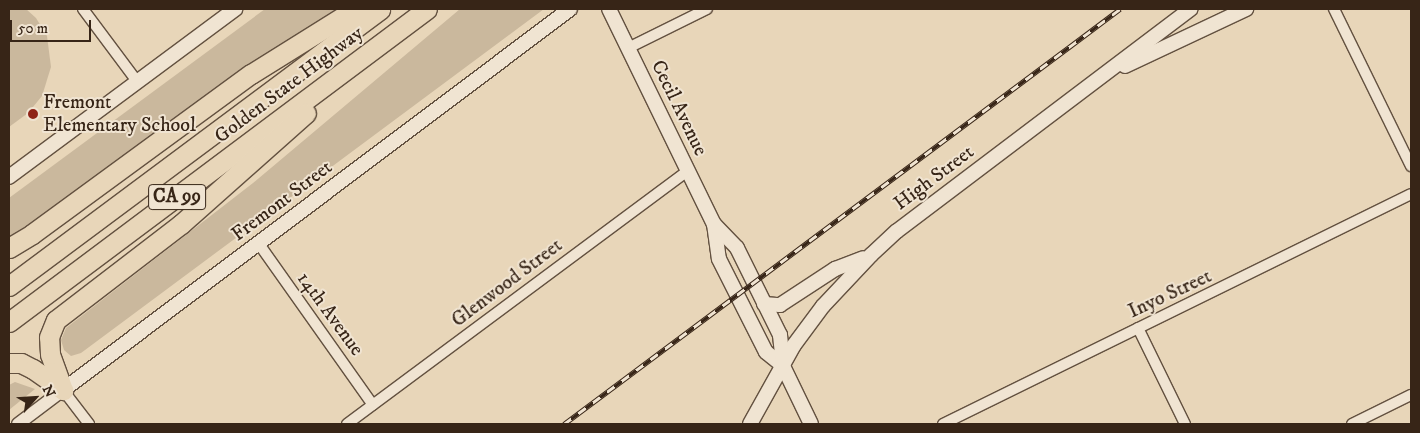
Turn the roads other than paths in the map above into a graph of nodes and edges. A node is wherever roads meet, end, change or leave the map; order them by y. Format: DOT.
graph roads {
  1 [pos="83,9"];
  2 [pos="235,9"];
  3 [pos="355,9"];
  4 [pos="380,9"];
  5 [pos="427,9"];
  6 [pos="570,9"];
  7 [pos="609,9"];
  8 [pos="707,9"];
  9 [pos="1191,9"];
  10 [pos="1246,9"];
  11 [pos="1334,9"];
  12 [pos="628,48"];
  13 [pos="346,72"];
  14 [pos="1103,75"];
  15 [pos="136,80"];
  16 [pos="1411,166"];
  17 [pos="688,171"];
  18 [pos="9,177"];
  19 [pos="1411,194"];
  20 [pos="714,224"];
  21 [pos="259,244"];
  22 [pos="9,248"];
  23 [pos="871,255"];
  24 [pos="9,286"];
  25 [pos="764,304"];
  26 [pos="9,322"];
  27 [pos="1138,328"];
  28 [pos="9,363"];
  29 [pos="783,366"];
  30 [pos="63,390"];
  31 [pos="1411,395"];
  32 [pos="373,405"];
  33 [pos="806,422"];
  34 [pos="18,424"];
  35 [pos="88,424"];
  36 [pos="347,424"];
  37 [pos="750,424"];
  38 [pos="943,424"];
  39 [pos="1185,424"];
  40 [pos="1352,424"];
  1 -- 15 [label="street"];
  2 -- 15 [label="main road"];
  3 -- 22 [label="highway"];
  4 -- 24 [label="highway, Golden State Highway / CA 99"];
  5 -- 13 [label="highway, Golden State Highway / CA 99"];
  6 -- 21 [label="main road, Fremont Street"];
  7 -- 12 [label="main road, Cecil Avenue"];
  8 -- 12 [label="street"];
  9 -- 14 [label="main road, High Street"];
  10 -- 14 [label="main road"];
  11 -- 16 [label="street"];
  12 -- 17 [label="main road, Cecil Avenue"];
  13 -- 26 [label="highway, Golden State Highway / CA 99"];
  13 -- 30 [label="highway"];
  14 -- 23 [label="main road, High Street"];
  15 -- 18 [label="main road"];
  17 -- 20 [label="main road, Cecil Avenue"];
  17 -- 32 [label="street, Glenwood Street"];
  19 -- 27 [label="street, Inyo Street"];
  20 -- 25 [label="main road, Cecil Avenue"];
  20 -- 29 [label="main road, Cecil Avenue"];
  21 -- 30 [label="main road, Fremont Street"];
  21 -- 32 [label="street, 14th Avenue"];
  23 -- 25 [label="main road"];
  23 -- 29 [label="main road, High Street"];
  25 -- 29 [label="main road, Cecil Avenue"];
  27 -- 38 [label="street, Inyo Street"];
  27 -- 39 [label="street"];
  28 -- 30 [label="highway"];
  29 -- 33 [label="main road, Cecil Avenue"];
  29 -- 37 [label="main road, High Street"];
  30 -- 34 [label="street, Fremont Street"];
  30 -- 35 [label="street"];
  31 -- 40 [label="street"];
  32 -- 36 [label="street, Glenwood Street"];
}
